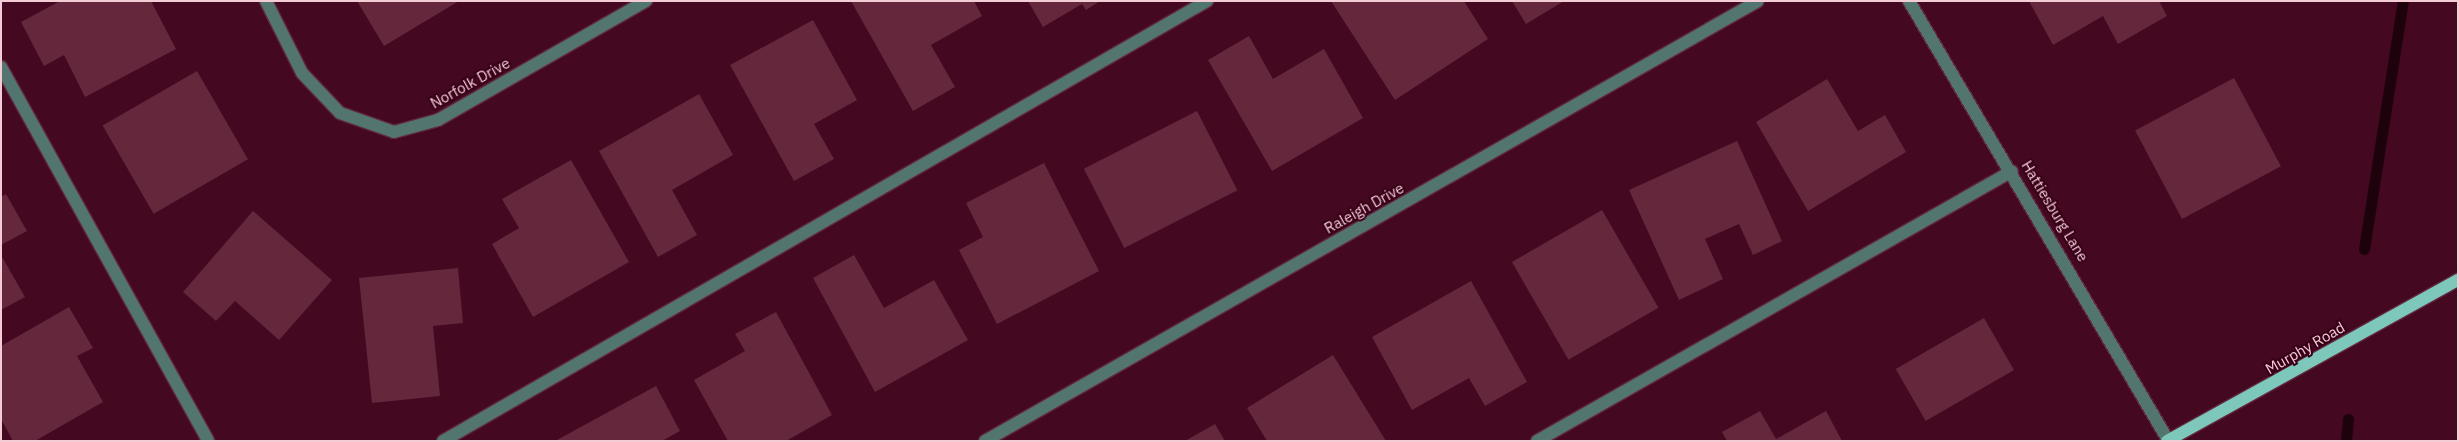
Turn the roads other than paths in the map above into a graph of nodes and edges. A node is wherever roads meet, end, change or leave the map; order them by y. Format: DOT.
graph roads {
  1 [pos="266,1"];
  2 [pos="646,1"];
  3 [pos="1207,1"];
  4 [pos="1758,1"];
  5 [pos="1909,1"];
  6 [pos="1,67"];
  7 [pos="2012,171"];
  8 [pos="2458,280"];
  9 [pos="208,441"];
  10 [pos="443,441"];
  11 [pos="985,441"];
  12 [pos="1537,441"];
  13 [pos="2168,441"];
  1 -- 2 [label="street, Norfolk Drive"];
  3 -- 10 [label="street"];
  4 -- 11 [label="street, Raleigh Drive"];
  5 -- 7 [label="street, Hattiesburg Lane"];
  6 -- 9 [label="street"];
  7 -- 12 [label="street"];
  7 -- 13 [label="street, Hattiesburg Lane"];
  8 -- 13 [label="main road, Murphy Road"];
}
